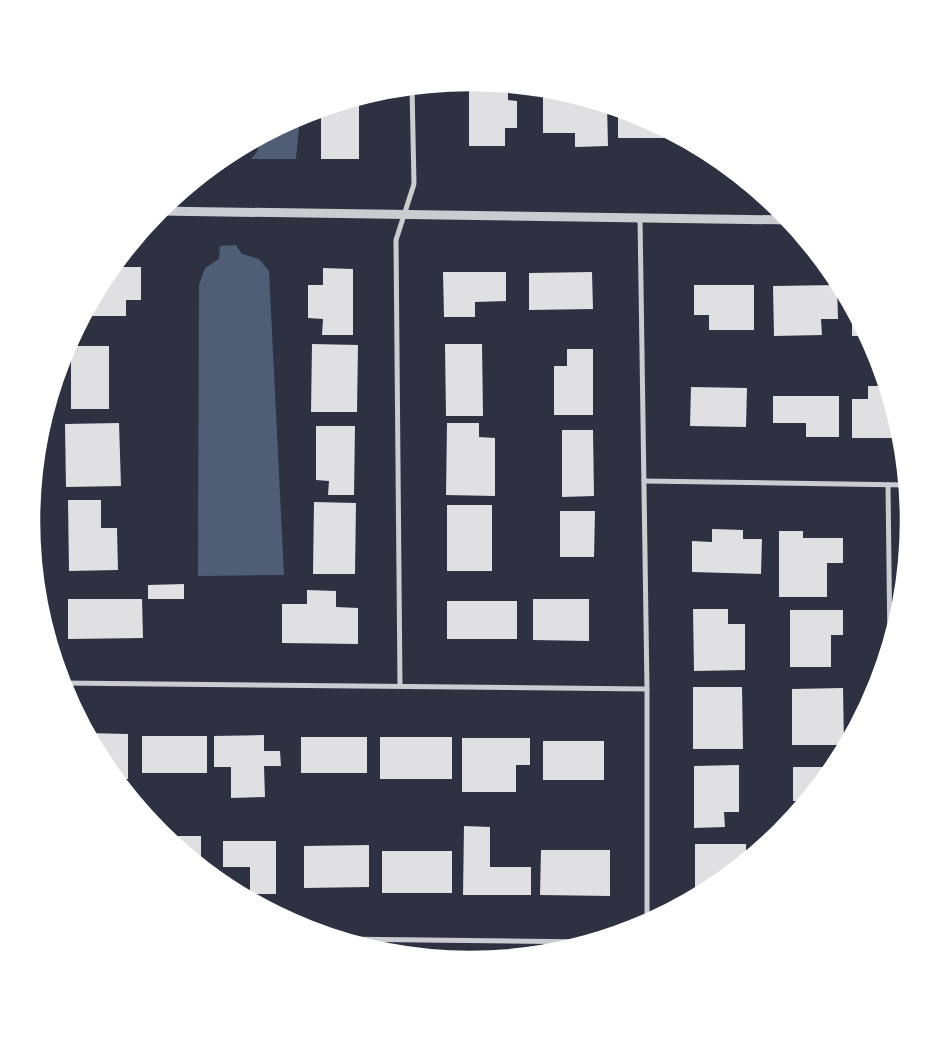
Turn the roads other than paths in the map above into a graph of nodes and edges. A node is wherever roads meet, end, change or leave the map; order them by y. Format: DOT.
graph roads {
  1 [pos="412,93"];
  2 [pos="170,211"];
  3 [pos="404,214"];
  4 [pos="640,218"];
  5 [pos="779,220"];
  6 [pos="644,481"];
  7 [pos="888,485"];
  8 [pos="900,485"];
  9 [pos="890,625"];
  10 [pos="70,682"];
  11 [pos="400,686"];
  12 [pos="647,689"];
  13 [pos="647,915"];
  14 [pos="364,940"];
  15 [pos="569,942"];
  1 -- 3 [label="street"];
  2 -- 3 [label="street"];
  3 -- 4 [label="street"];
  3 -- 11 [label="street"];
  4 -- 5 [label="street"];
  4 -- 6 [label="street"];
  6 -- 7 [label="street"];
  6 -- 12 [label="street"];
  7 -- 8 [label="street"];
  7 -- 9 [label="street"];
  10 -- 11 [label="street"];
  11 -- 12 [label="street"];
  12 -- 13 [label="street"];
  14 -- 15 [label="street"];
}
